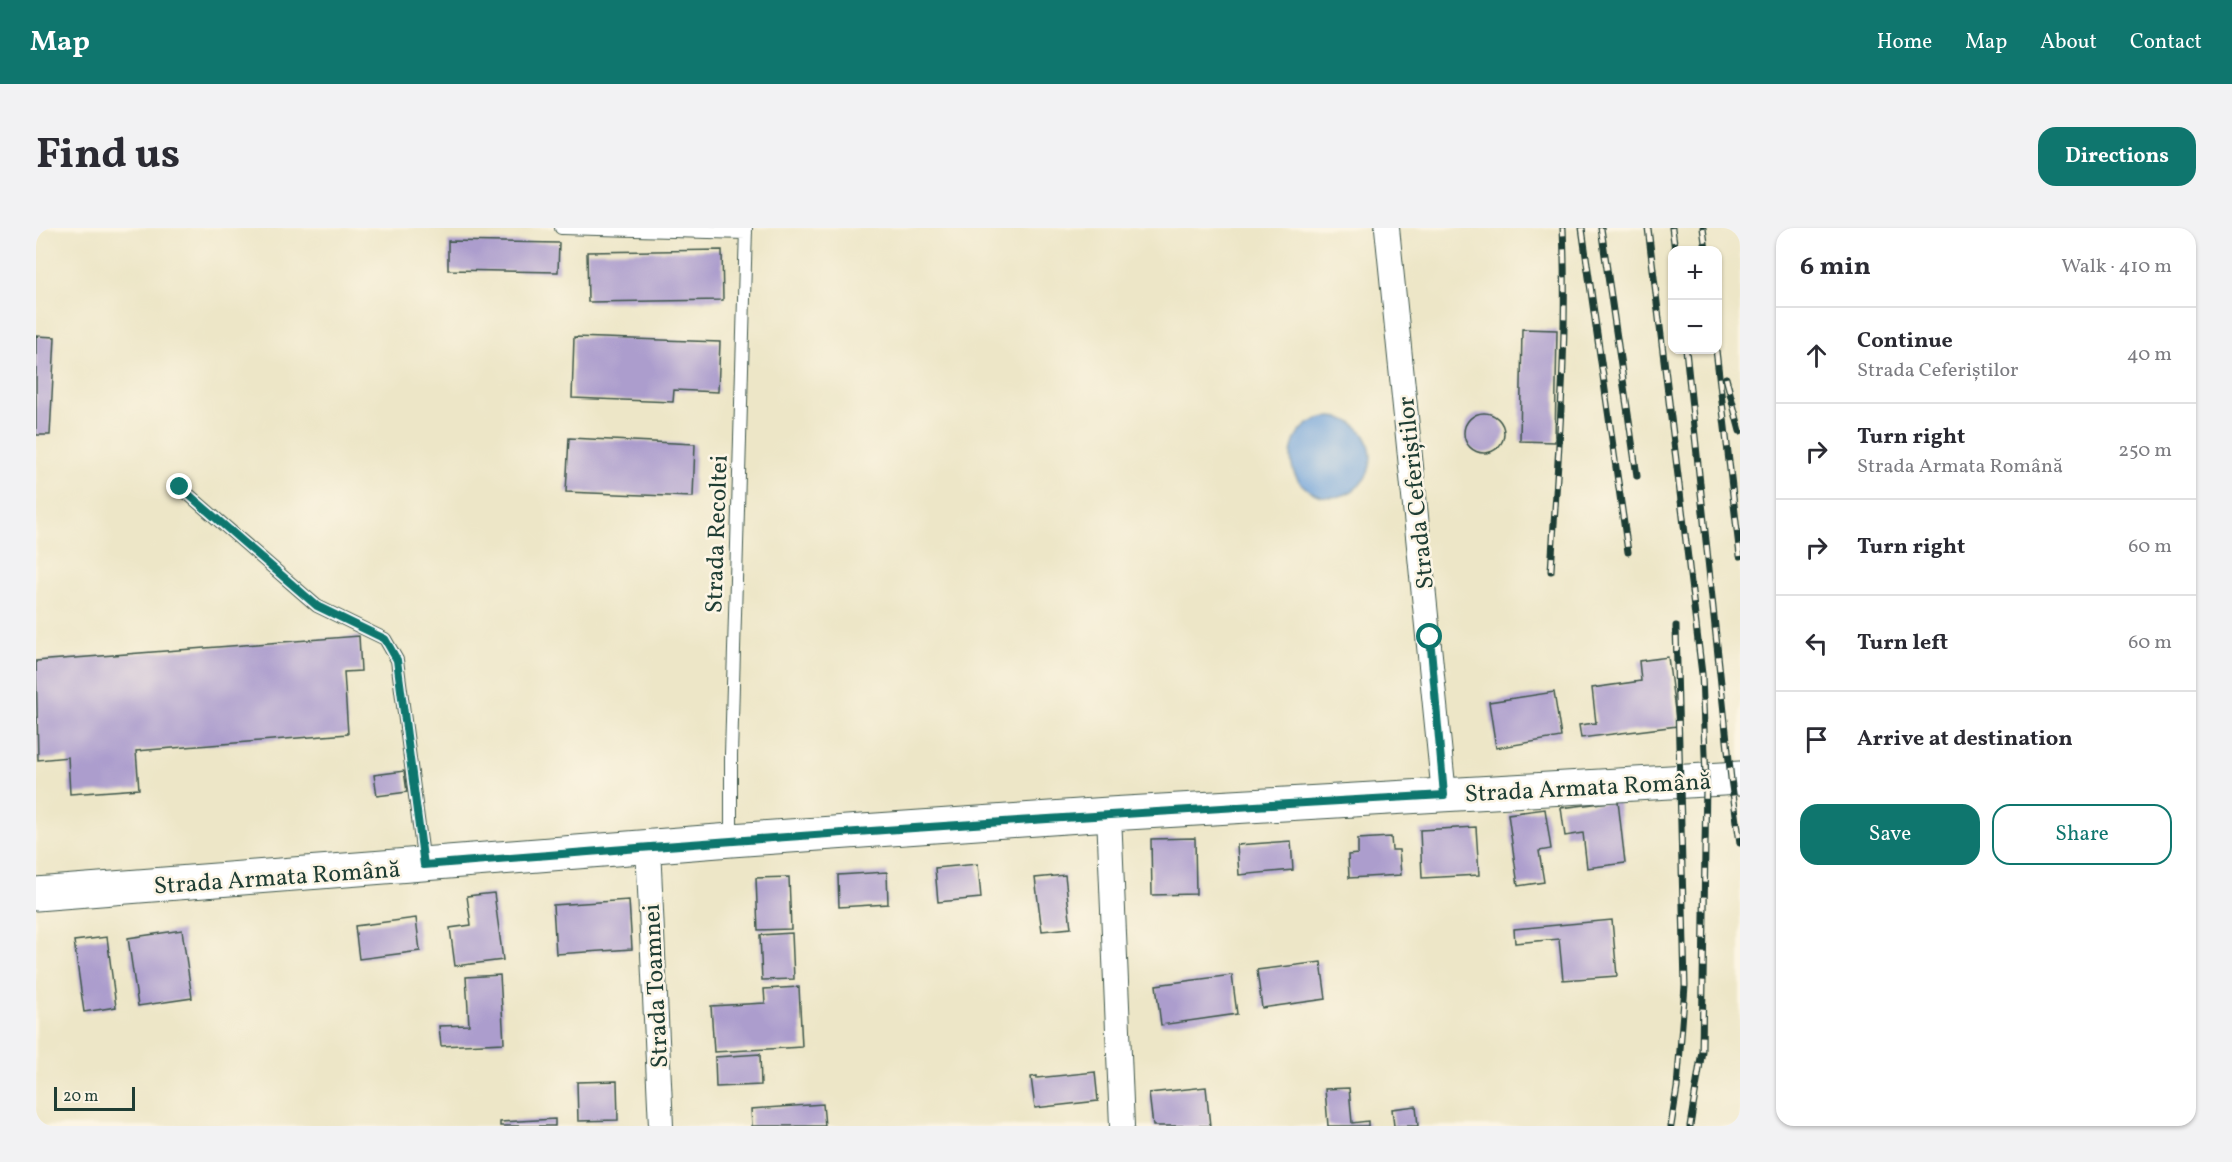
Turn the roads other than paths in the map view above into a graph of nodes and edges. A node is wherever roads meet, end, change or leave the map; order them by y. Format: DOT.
graph roads {
  1 [pos="561,228"];
  2 [pos="1387,228"];
  3 [pos="746,230"];
  4 [pos="180,487"];
  5 [pos="1740,778"];
  6 [pos="1444,795"];
  7 [pos="1109,814"];
  8 [pos="731,840"];
  9 [pos="648,847"];
  10 [pos="424,865"];
  11 [pos="36,894"];
  12 [pos="661,1126"];
  13 [pos="1122,1126"];
  1 -- 3 [label="lane"];
  2 -- 6 [label="street, Strada Ceferiștilor"];
  3 -- 8 [label="lane, Strada Recoltei"];
  4 -- 10 [label="lane"];
  5 -- 6 [label="main road, Strada Armata Română"];
  6 -- 7 [label="main road, Strada Armata Română"];
  7 -- 8 [label="main road, Strada Armata Română"];
  7 -- 13 [label="street"];
  8 -- 9 [label="main road, Strada Armata Română"];
  9 -- 10 [label="main road, Strada Armata Română"];
  9 -- 12 [label="street, Strada Toamnei"];
  10 -- 11 [label="main road, Strada Armata Română"];
}
